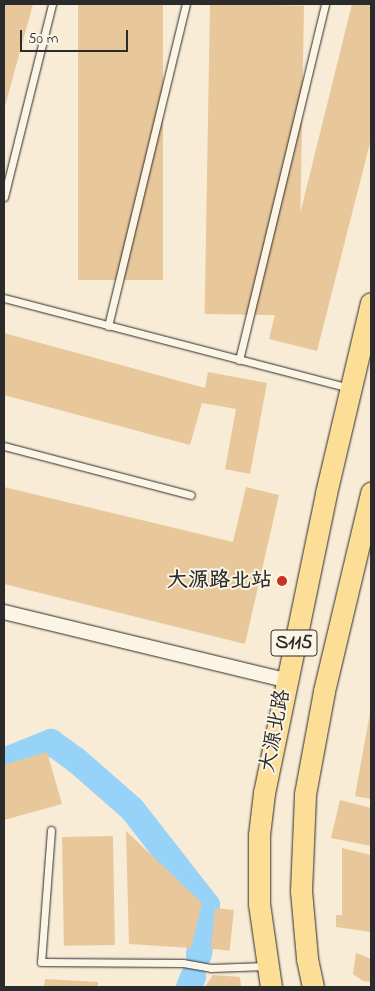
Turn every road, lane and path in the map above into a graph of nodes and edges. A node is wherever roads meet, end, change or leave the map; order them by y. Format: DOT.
graph roads {
  1 [pos="52,4"];
  2 [pos="186,4"];
  3 [pos="326,4"];
  4 [pos="4,197"];
  5 [pos="4,298"];
  6 [pos="371,303"];
  7 [pos="108,326"];
  8 [pos="239,360"];
  9 [pos="350,388"];
  10 [pos="4,446"];
  11 [pos="371,493"];
  12 [pos="191,495"];
  13 [pos="4,612"];
  14 [pos="285,680"];
  15 [pos="51,830"];
  16 [pos="266,966"];
  17 [pos="271,987"];
  18 [pos="313,987"];
  1 -- 4 [label="lane"];
  2 -- 7 [label="lane"];
  3 -- 8 [label="lane"];
  5 -- 7 [label="lane"];
  6 -- 9 [label="main road, 大源北路 / S115"];
  7 -- 8 [label="lane"];
  8 -- 9 [label="lane"];
  9 -- 14 [label="main road, 大源北路 / S115"];
  10 -- 12 [label="lane"];
  11 -- 18 [label="main road, 大源北路 / S115"];
  13 -- 14 [label="street"];
  14 -- 16 [label="main road, 大源北路 / S115"];
  15 -- 16 [label="lane"];
  16 -- 17 [label="main road, 大源北路 / S115"];
}
